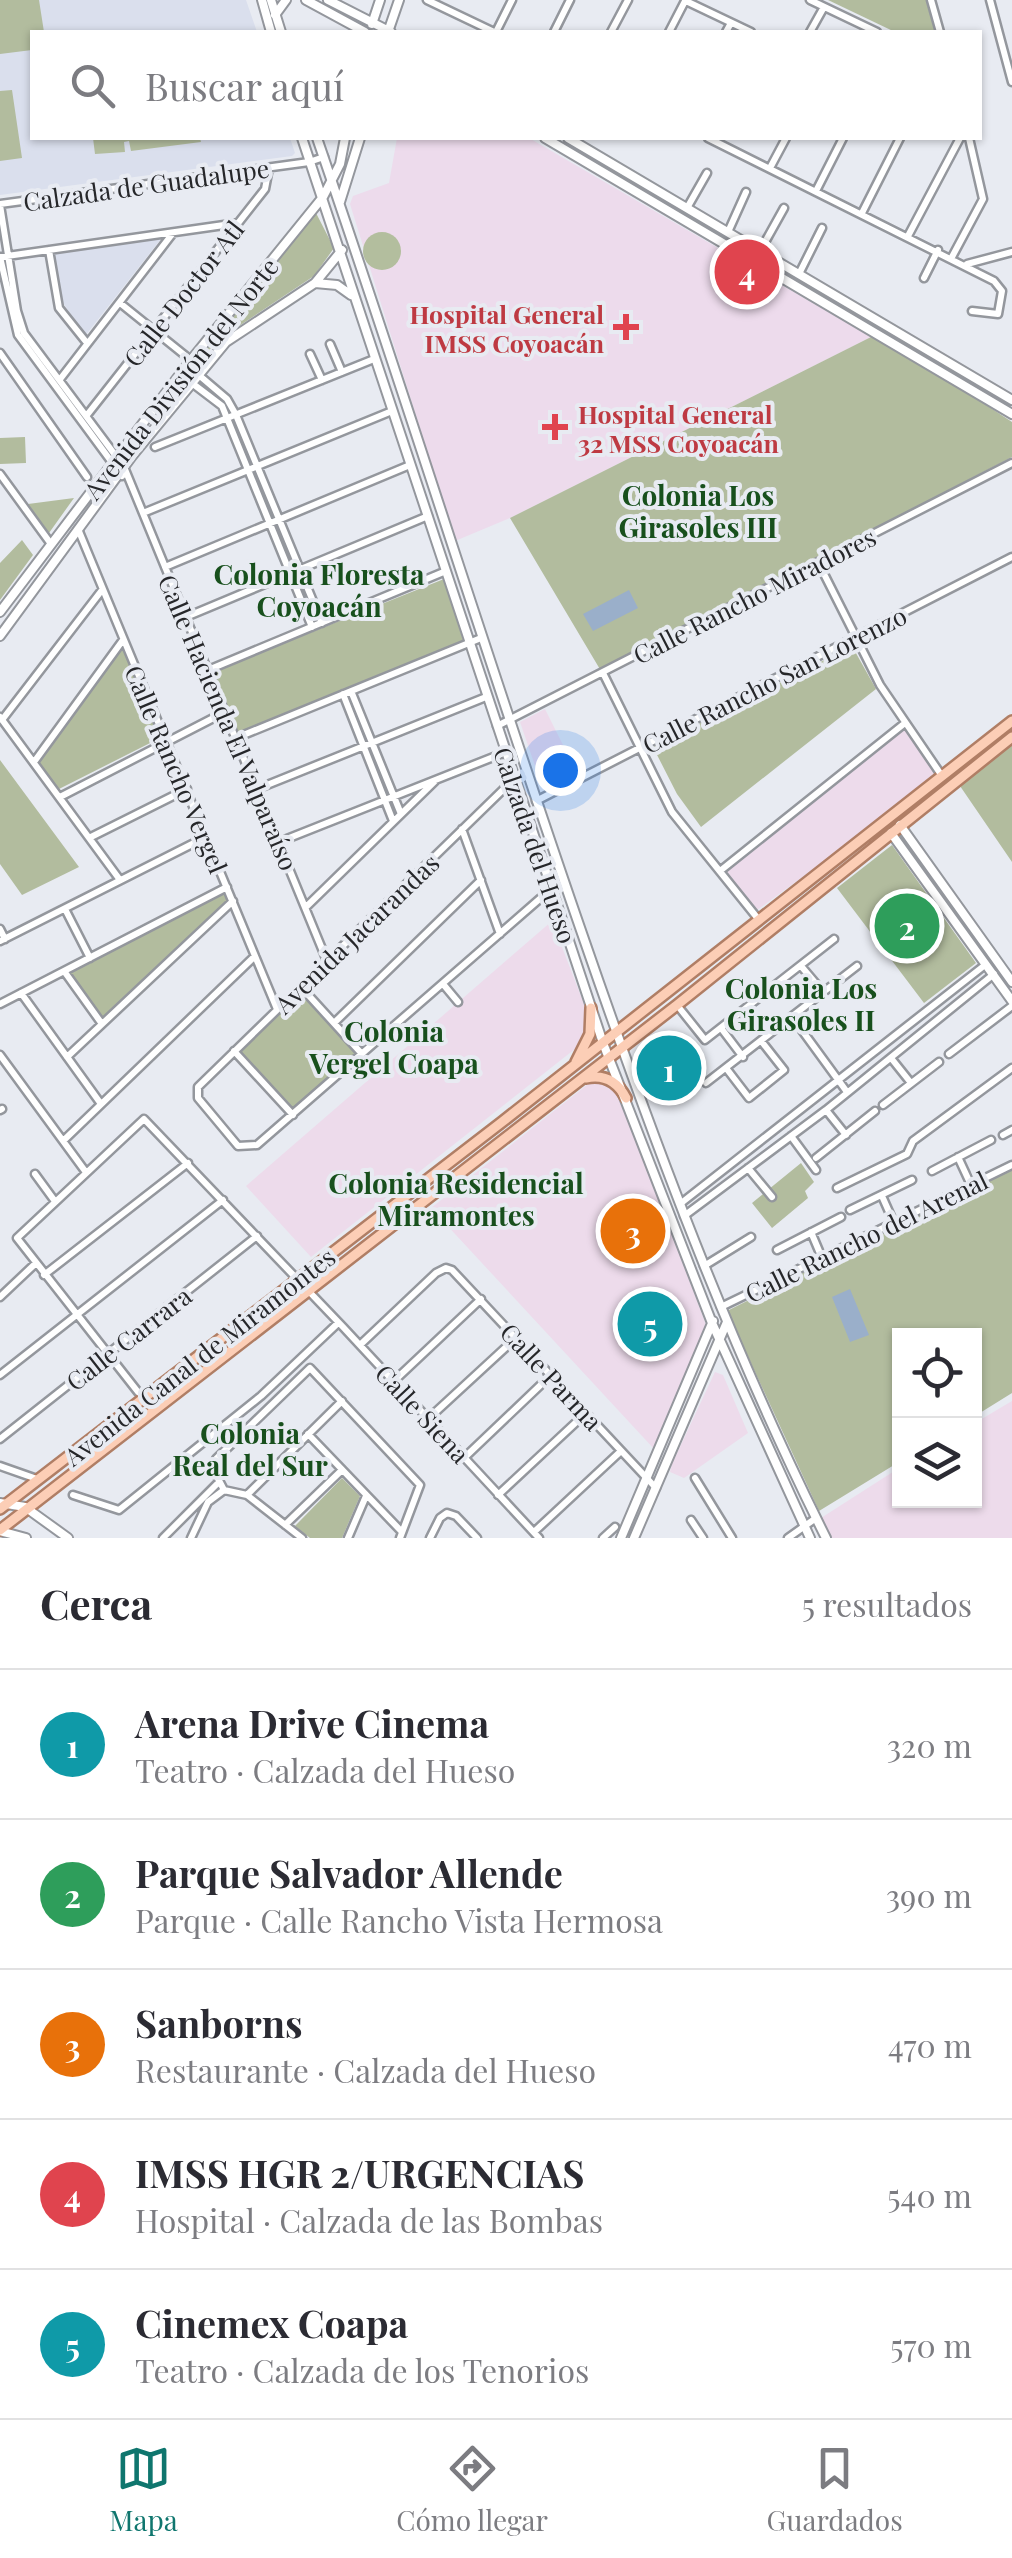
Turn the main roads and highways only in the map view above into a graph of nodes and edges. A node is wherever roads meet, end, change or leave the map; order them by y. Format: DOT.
graph roads {
  1 [pos="262,0"];
  2 [pos="271,0"];
  3 [pos="286,0"];
  4 [pos="306,0"];
  5 [pos="328,0"];
  6 [pos="380,0"];
  7 [pos="399,0"];
  8 [pos="275,15"];
  9 [pos="369,29"];
  10 [pos="270,30"];
  11 [pos="280,30"];
  12 [pos="390,30"];
  13 [pos="303,140"];
  14 [pos="318,140"];
  15 [pos="345,140"];
  16 [pos="362,140"];
  17 [pos="548,140"];
  18 [pos="571,140"];
  19 [pos="332,180"];
  20 [pos="323,197"];
  21 [pos="340,202"];
  22 [pos="351,238"];
  23 [pos="342,251"];
  24 [pos="315,283"];
  25 [pos="355,300"];
  26 [pos="1012,400"];
  27 [pos="1012,414"];
  28 [pos="0,612"];
  29 [pos="0,636"];
  30 [pos="1012,722"];
  31 [pos="1012,737"];
  32 [pos="900,825"];
  33 [pos="892,833"];
  34 [pos="1012,982"];
  35 [pos="1012,1004"];
  36 [pos="591,1008"];
  37 [pos="616,1033"];
  38 [pos="603,1043"];
  39 [pos="622,1048"];
  40 [pos="608,1057"];
  41 [pos="565,1074"];
  42 [pos="579,1081"];
  43 [pos="626,1098"];
  44 [pos="720,1307"];
  45 [pos="726,1322"];
  46 [pos="712,1323"];
  47 [pos="720,1339"];
  48 [pos="708,1365"];
  49 [pos="734,1369"];
  50 [pos="636,1502"];
  51 [pos="2,1505"];
  52 [pos="648,1506"];
  53 [pos="27,1509"];
  54 [pos="0,1530"];
  55 [pos="26,1538"];
  56 [pos="68,1538"];
  57 [pos="621,1538"];
  58 [pos="634,1538"];
  59 [pos="810,1538"];
  60 [pos="826,1538"];
  1 -- 10 [label="main road"];
  2 -- 8 [label="main road"];
  3 -- 8 [label="main road"];
  4 -- 9 [label="main road"];
  5 -- 9 [label="main road"];
  6 -- 9 [label="main road"];
  7 -- 12 [label="main road"];
  8 -- 11 [label="main road"];
  13 -- 20 [label="main road, Calzada del Hueso"];
  14 -- 19 [label="main road, Calzada del Hueso"];
  15 -- 19 [label="main road, Avenida División del Norte"];
  16 -- 21 [label="main road"];
  17 -- 27 [label="main road"];
  18 -- 26 [label="main road"];
  19 -- 20 [label="main road, Avenida División del Norte"];
  19 -- 21 [label="main road, Calzada del Hueso"];
  20 -- 23 [label="main road, Calzada del Hueso"];
  20 -- 28 [label="main road, Avenida División del Norte"];
  21 -- 22 [label="main road, Calzada del Hueso"];
  22 -- 23 [label="main road, Avenida División del Norte"];
  22 -- 37 [label="main road, Calzada del Hueso"];
  23 -- 24 [label="main road, Avenida División del Norte"];
  23 -- 25 [label="main road, Calzada del Hueso"];
  24 -- 25 [label="main road"];
  24 -- 29 [label="main road, Avenida División del Norte"];
  25 -- 36 [label="main road, Calzada del Hueso"];
  30 -- 37 [label="main road, Avenida Canal de Miramontes"];
  31 -- 32 [label="main road, Avenida Canal de Miramontes"];
  32 -- 33 [label="main road, Avenida Canal de Miramontes"];
  32 -- 34 [label="main road"];
  33 -- 35 [label="main road"];
  33 -- 39 [label="main road, Avenida Canal de Miramontes"];
  36 -- 38 [label="main road, Calzada del Hueso"];
  36 -- 41 [label="main road"];
  37 -- 38 [label="main road, Avenida Canal de Miramontes"];
  37 -- 39 [label="main road, Calzada del Hueso"];
  38 -- 40 [label="main road, Calzada del Hueso"];
  38 -- 41 [label="main road, Avenida Canal de Miramontes"];
  39 -- 40 [label="main road, Avenida Canal de Miramontes"];
  39 -- 44 [label="main road, Calzada del Hueso"];
  40 -- 42 [label="main road, Avenida Canal de Miramontes"];
  40 -- 43 [label="main road, Calzada del Hueso"];
  41 -- 51 [label="main road, Avenida Canal de Miramontes"];
  42 -- 43 [label="main road"];
  42 -- 53 [label="main road, Avenida Canal de Miramontes"];
  43 -- 46 [label="main road, Calzada del Hueso"];
  44 -- 45 [label="main road, Calzada del Hueso"];
  44 -- 46 [label="main road"];
  45 -- 47 [label="main road"];
  45 -- 60 [label="main road, Calzada del Hueso"];
  46 -- 47 [label="main road, Calzada del Hueso"];
  46 -- 50 [label="main road"];
  47 -- 48 [label="main road"];
  47 -- 49 [label="main road, Calzada del Hueso"];
  48 -- 49 [label="main road"];
  48 -- 52 [label="main road"];
  49 -- 59 [label="main road, Calzada del Hueso"];
  50 -- 52 [label="main road"];
  50 -- 57 [label="main road"];
  51 -- 53 [label="main road"];
  52 -- 58 [label="main road"];
  53 -- 54 [label="main road, Avenida Canal de Miramontes"];
  53 -- 56 [label="main road"];
  54 -- 55 [label="main road"];
}
